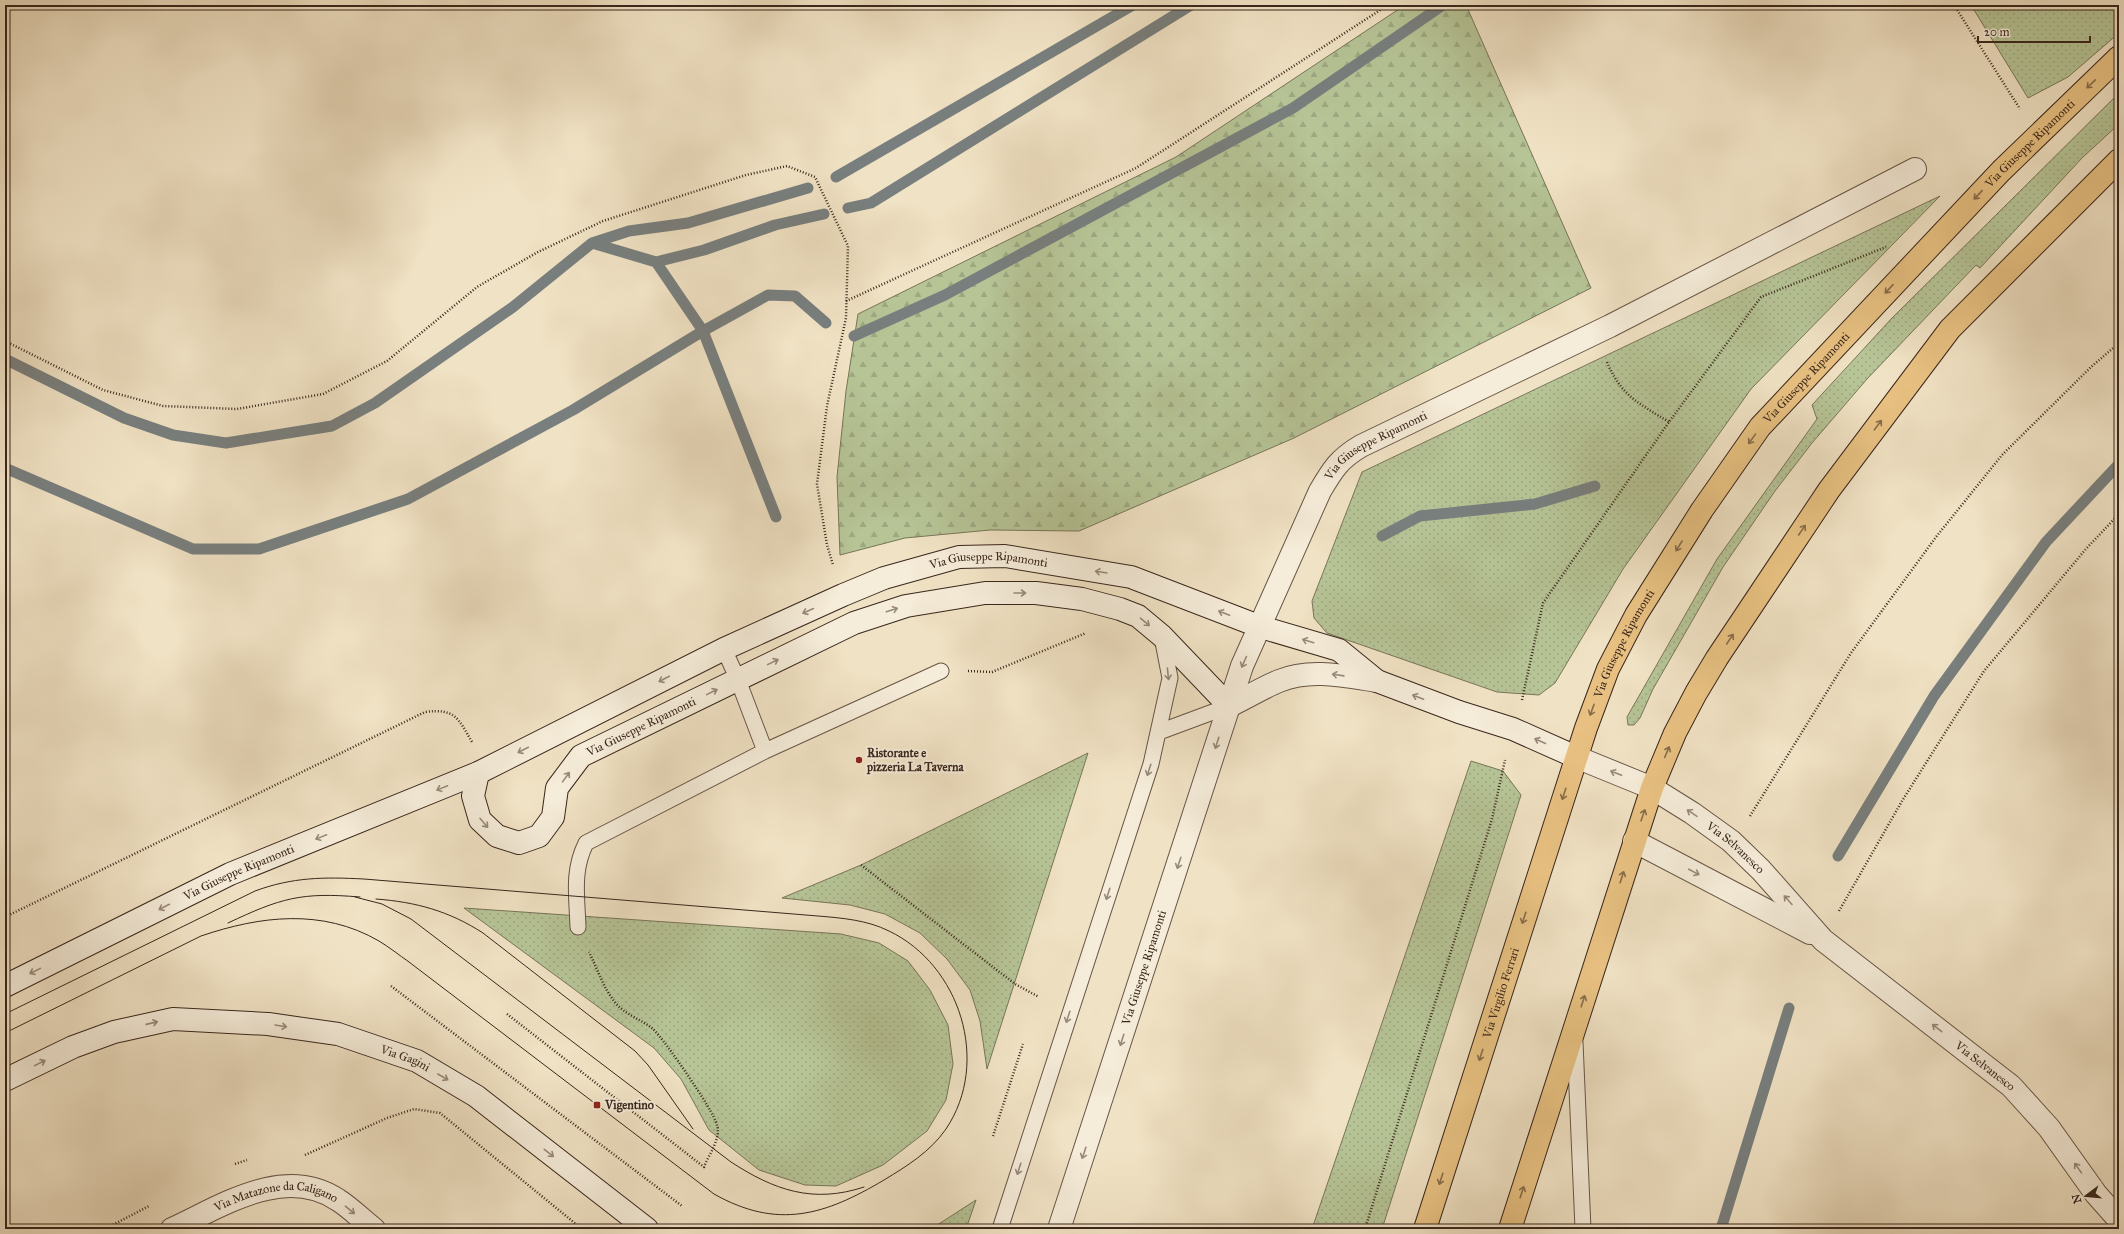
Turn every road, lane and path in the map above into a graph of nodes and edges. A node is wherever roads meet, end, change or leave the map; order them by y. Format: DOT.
graph roads {
  1 [pos="1388,5"];
  2 [pos="1954,5"];
  3 [pos="2119,57"];
  4 [pos="2015,114"];
  5 [pos="2119,160"];
  6 [pos="1914,169"];
  7 [pos="1888,246"];
  8 [pos="846,301"];
  9 [pos="1591,335"];
  10 [pos="5,341"];
  11 [pos="2119,343"];
  12 [pos="1669,422"];
  13 [pos="2119,514"];
  14 [pos="834,568"];
  15 [pos="1261,627"];
  16 [pos="1092,630"];
  17 [pos="1162,636"];
  18 [pos="724,649"];
  19 [pos="941,671"];
  20 [pos="738,680"];
  21 [pos="1377,681"];
  22 [pos="1523,696"];
  23 [pos="1229,706"];
  24 [pos="1159,732"];
  25 [pos="475,747"];
  26 [pos="765,751"];
  27 [pos="1576,757"];
  28 [pos="1502,768"];
  29 [pos="478,773"];
  30 [pos="1652,788"];
  31 [pos="1748,819"];
  32 [pos="1634,841"];
  33 [pos="861,865"];
  34 [pos="5,917"];
  35 [pos="578,927"];
  36 [pos="1823,940"];
  37 [pos="5,986"];
  38 [pos="391,986"];
  39 [pos="1039,997"];
  40 [pos="507,1014"];
  41 [pos="1574,1029"];
  42 [pos="1022,1044"];
  43 [pos="5,1080"];
  44 [pos="992,1136"];
  45 [pos="303,1156"];
  46 [pos="250,1159"];
  47 [pos="230,1166"];
  48 [pos="155,1203"];
  49 [pos="682,1206"];
  50 [pos="2119,1220"];
  51 [pos="105,1229"];
  52 [pos="172,1229"];
  53 [pos="374,1229"];
  54 [pos="582,1229"];
  55 [pos="647,1229"];
  56 [pos="1000,1229"];
  57 [pos="1059,1229"];
  58 [pos="1365,1229"];
  59 [pos="1425,1229"];
  60 [pos="1510,1229"];
  61 [pos="1583,1229"];
  1 -- 8 [label="path"];
  2 -- 4 [label="path"];
  3 -- 27 [label="main road, Via Giuseppe Ripamonti, one-way"];
  30 -- 5 [label="main road, one-way"];
  6 -- 9 [label="street, Via Giuseppe Ripamonti"];
  7 -- 12 [label="path"];
  8 -- 10 [label="path"];
  8 -- 14 [label="path"];
  9 -- 12 [label="path"];
  9 -- 15 [label="street, Via Giuseppe Ripamonti"];
  11 -- 31 [label="path"];
  12 -- 22 [label="path"];
  13 -- 36 [label="path"];
  15 -- 18 [label="street, Via Giuseppe Ripamonti, one-way"];
  21 -- 15 [label="street, Via Giuseppe Ripamonti, one-way"];
  15 -- 23 [label="street, Via Giuseppe Ripamonti, one-way"];
  16 -- 19 [label="path"];
  20 -- 17 [label="street, Via Giuseppe Ripamonti, one-way"];
  17 -- 23 [label="street, Via Giuseppe Ripamonti"];
  17 -- 24 [label="lane, one-way"];
  18 -- 20 [label="lane"];
  18 -- 29 [label="street, Via Giuseppe Ripamonti, one-way"];
  19 -- 26 [label="lane"];
  20 -- 26 [label="lane"];
  29 -- 20 [label="street, Via Giuseppe Ripamonti, one-way"];
  21 -- 23 [label="street, Via Giuseppe Ripamonti, one-way"];
  27 -- 21 [label="street, Via Giuseppe Ripamonti, one-way"];
  23 -- 24 [label="lane, Via Giuseppe Ripamonti"];
  23 -- 57 [label="street, Via Giuseppe Ripamonti, one-way"];
  24 -- 56 [label="lane, one-way"];
  25 -- 34 [label="path"];
  26 -- 35 [label="lane"];
  30 -- 27 [label="street, Via Giuseppe Ripamonti, one-way"];
  27 -- 59 [label="main road, Via Virgilio Ferrari, one-way"];
  28 -- 58 [label="path"];
  29 -- 37 [label="street, Via Giuseppe Ripamonti, one-way"];
  32 -- 30 [label="main road, one-way"];
  36 -- 30 [label="street, Via Selvanesco, one-way"];
  32 -- 36 [label="street, Via Selvanesco, one-way"];
  41 -- 32 [label="main road, one-way"];
  33 -- 39 [label="path"];
  35 -- 40 [label="path"];
  50 -- 36 [label="street, Via Selvanesco, one-way"];
  38 -- 49 [label="path"];
  60 -- 41 [label="main road, one-way"];
  41 -- 61 [label="lane"];
  42 -- 44 [label="path"];
  43 -- 55 [label="street, Via Gagini, one-way"];
  45 -- 54 [label="path"];
  46 -- 47 [label="path"];
  48 -- 51 [label="path"];
  52 -- 53 [label="street, Via Matazone da Caligano, one-way"];
}
